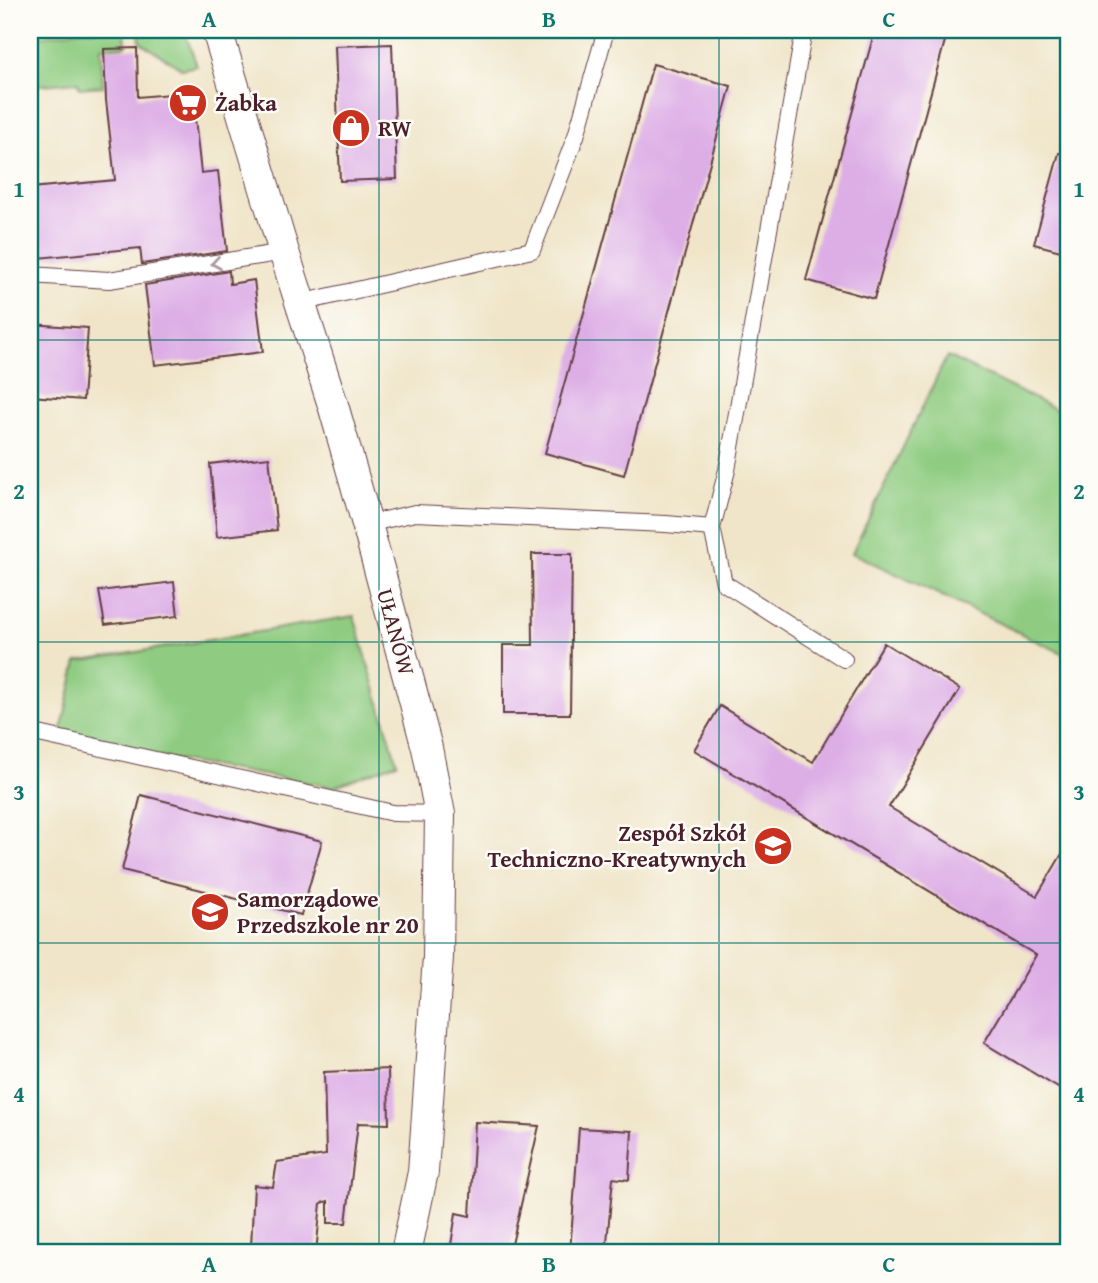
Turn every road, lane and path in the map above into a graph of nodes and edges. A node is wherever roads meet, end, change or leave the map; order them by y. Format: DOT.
graph roads {
  1 [pos="217,30"];
  2 [pos="606,30"];
  3 [pos="804,30"];
  4 [pos="284,252"];
  5 [pos="30,275"];
  6 [pos="300,303"];
  7 [pos="367,524"];
  8 [pos="712,528"];
  9 [pos="844,659"];
  10 [pos="30,732"];
  11 [pos="440,814"];
  12 [pos="406,1253"];
  1 -- 4 [label="street, UŁANÓW"];
  2 -- 6 [label="lane"];
  3 -- 8 [label="lane"];
  4 -- 5 [label="lane, one-way"];
  4 -- 6 [label="street, UŁANÓW"];
  6 -- 7 [label="street, UŁANÓW"];
  7 -- 8 [label="lane"];
  7 -- 11 [label="street, UŁANÓW"];
  8 -- 9 [label="lane"];
  10 -- 11 [label="lane"];
  11 -- 12 [label="street, UŁANÓW"];
}
